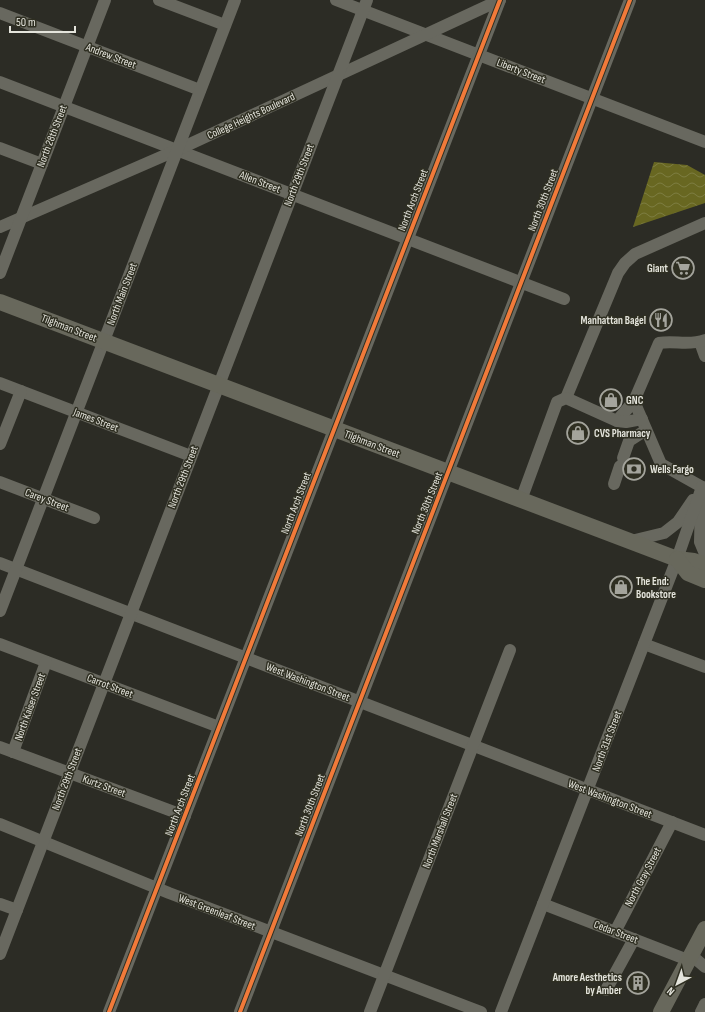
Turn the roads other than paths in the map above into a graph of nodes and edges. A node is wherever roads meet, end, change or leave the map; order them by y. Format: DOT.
graph roads {
  1 [pos="105,0"];
  2 [pos="160,0"];
  3 [pos="235,0"];
  4 [pos="336,0"];
  5 [pos="500,0"];
  6 [pos="630,0"];
  7 [pos="365,5"];
  8 [pos="0,13"];
  9 [pos="225,25"];
  10 [pos="424,34"];
  11 [pos="87,47"];
  12 [pos="478,55"];
  13 [pos="338,75"];
  14 [pos="0,82"];
  15 [pos="200,90"];
  16 [pos="592,99"];
  17 [pos="64,106"];
  18 [pos="705,142"];
  19 [pos="0,148"];
  20 [pos="177,150"];
  21 [pos="42,164"];
  22 [pos="292,194"];
  23 [pos="21,218"];
  24 [pos="705,223"];
  25 [pos="0,227"];
  26 [pos="408,239"];
  27 [pos="0,273"];
  28 [pos="521,283"];
  29 [pos="564,299"];
  30 [pos="0,302"];
  31 [pos="104,341"];
  32 [pos="702,341"];
  33 [pos="705,356"];
  34 [pos="0,383"];
  35 [pos="218,386"];
  36 [pos="21,391"];
  37 [pos="566,398"];
  38 [pos="634,401"];
  39 [pos="76,412"];
  40 [pos="617,421"];
  41 [pos="644,425"];
  42 [pos="334,430"];
  43 [pos="0,444"];
  44 [pos="191,456"];
  45 [pos="448,474"];
  46 [pos="0,482"];
  47 [pos="614,484"];
  48 [pos="703,484"];
  49 [pos="43,499"];
  50 [pos="521,500"];
  51 [pos="94,518"];
  52 [pos="631,541"];
  53 [pos="705,554"];
  54 [pos="677,559"];
  55 [pos="0,563"];
  56 [pos="705,565"];
  57 [pos="16,569"];
  58 [pos="705,580"];
  59 [pos="0,612"];
  60 [pos="131,613"];
  61 [pos="0,644"];
  62 [pos="644,644"];
  63 [pos="510,650"];
  64 [pos="246,658"];
  65 [pos="46,662"];
  66 [pos="705,667"];
  67 [pos="104,683"];
  68 [pos="360,702"];
  69 [pos="219,727"];
  70 [pos="473,746"];
  71 [pos="0,747"];
  72 [pos="14,752"];
  73 [pos="69,774"];
  74 [pos="587,791"];
  75 [pos="185,816"];
  76 [pos="672,822"];
  77 [pos="0,824"];
  78 [pos="705,835"];
  79 [pos="43,841"];
  80 [pos="157,888"];
  81 [pos="0,904"];
  82 [pos="543,904"];
  83 [pos="17,910"];
  84 [pos="705,928"];
  85 [pos="271,932"];
  86 [pos="615,932"];
  87 [pos="634,939"];
  88 [pos="0,954"];
  89 [pos="689,958"];
  90 [pos="705,967"];
  91 [pos="384,975"];
  92 [pos="606,990"];
  93 [pos="705,1004"];
  94 [pos="109,1012"];
  95 [pos="240,1012"];
  96 [pos="370,1012"];
  97 [pos="481,1012"];
  98 [pos="501,1012"];
  99 [pos="661,1012"];
  100 [pos="701,1012"];
  1 -- 11 [label="street, North 28th Street"];
  2 -- 9 [label="street"];
  3 -- 9 [label="street, North Main Street"];
  4 -- 7 [label="street, Liberty Street"];
  5 -- 10 [label="street, College Heights Boulevard"];
  5 -- 12 [label="street, North Arch Street"];
  6 -- 16 [label="street, North 30th Street"];
  7 -- 10 [label="street, Liberty Street"];
  7 -- 13 [label="street, North 29th Street"];
  8 -- 11 [label="street, Andrew Street"];
  9 -- 15 [label="street, North Main Street"];
  10 -- 12 [label="street, Liberty Street"];
  10 -- 13 [label="street, College Heights Boulevard"];
  11 -- 15 [label="street, Andrew Street"];
  11 -- 17 [label="street, North 28th Street"];
  12 -- 16 [label="street, Liberty Street"];
  12 -- 26 [label="street, North Arch Street"];
  13 -- 20 [label="street, College Heights Boulevard"];
  13 -- 22 [label="street, North 29th Street"];
  14 -- 17 [label="street, Allen Street"];
  15 -- 20 [label="street, North Main Street"];
  16 -- 18 [label="street, Liberty Street"];
  16 -- 28 [label="street, North 30th Street"];
  17 -- 20 [label="street, Allen Street"];
  17 -- 21 [label="street, North 28th Street"];
  19 -- 21 [label="street"];
  20 -- 22 [label="street, Allen Street"];
  20 -- 23 [label="street, College Heights Boulevard"];
  20 -- 31 [label="street, North Main Street"];
  21 -- 23 [label="street, North 28th Street"];
  22 -- 26 [label="street, Allen Street"];
  22 -- 35 [label="street, North 29th Street"];
  23 -- 25 [label="street, College Heights Boulevard"];
  23 -- 27 [label="street, North 28th Street"];
  24 -- 37 [label="street"];
  26 -- 28 [label="street, Allen Street"];
  26 -- 42 [label="street, North Arch Street"];
  28 -- 29 [label="street, Allen Street"];
  28 -- 45 [label="street, North 30th Street"];
  30 -- 31 [label="main road, Tilghman Street"];
  31 -- 35 [label="main road, Tilghman Street"];
  31 -- 39 [label="street, North Main Street"];
  32 -- 33 [label="street"];
  32 -- 38 [label="street"];
  34 -- 36 [label="street, James Street"];
  35 -- 42 [label="main road, Tilghman Street"];
  35 -- 44 [label="street, North 29th Street"];
  36 -- 39 [label="street, James Street"];
  36 -- 43 [label="street"];
  37 -- 40 [label="street"];
  37 -- 50 [label="street"];
  38 -- 40 [label="street"];
  38 -- 41 [label="street"];
  39 -- 44 [label="street, James Street"];
  39 -- 49 [label="street, North Main Street"];
  40 -- 41 [label="street"];
  41 -- 47 [label="street"];
  41 -- 48 [label="street"];
  42 -- 45 [label="main road, Tilghman Street"];
  42 -- 64 [label="street, North Arch Street"];
  44 -- 60 [label="street, North 29th Street"];
  45 -- 50 [label="main road, Tilghman Street"];
  45 -- 68 [label="street, North 30th Street"];
  46 -- 49 [label="street, Carey Street"];
  48 -- 52 [label="street"];
  48 -- 53 [label="street"];
  48 -- 54 [label="street, North 31st Street"];
  49 -- 51 [label="street, Carey Street"];
  49 -- 57 [label="street, North Main Street"];
  50 -- 52 [label="main road, Tilghman Street"];
  52 -- 54 [label="main road, Tilghman Street"];
  54 -- 56 [label="main road, Tilghman Street"];
  54 -- 58 [label="main road, Tilghman Street"];
  54 -- 62 [label="street, North 31st Street"];
  55 -- 57 [label="street, West Washington Street"];
  57 -- 59 [label="street, North Main Street"];
  57 -- 60 [label="street, West Washington Street"];
  60 -- 64 [label="street, West Washington Street"];
  60 -- 67 [label="street, North 29th Street"];
  61 -- 65 [label="street, Carrot Street"];
  62 -- 66 [label="street"];
  62 -- 74 [label="street, North 31st Street"];
  63 -- 70 [label="street, North Marshall Street"];
  64 -- 68 [label="street, West Washington Street"];
  64 -- 69 [label="street, North Arch Street"];
  65 -- 67 [label="street, Carrot Street"];
  65 -- 72 [label="street, North Kaiser Street"];
  67 -- 69 [label="street, Carrot Street"];
  67 -- 73 [label="street, North 29th Street"];
  68 -- 70 [label="street, West Washington Street"];
  68 -- 85 [label="street, North 30th Street"];
  69 -- 75 [label="street, North Arch Street"];
  70 -- 74 [label="street, West Washington Street"];
  70 -- 91 [label="street, North Marshall Street"];
  71 -- 72 [label="street, Kurtz Street"];
  72 -- 73 [label="street, Kurtz Street"];
  73 -- 75 [label="street, Kurtz Street"];
  73 -- 79 [label="street, North 29th Street"];
  74 -- 76 [label="street, West Washington Street"];
  74 -- 82 [label="street, North 31st Street"];
  75 -- 80 [label="street, North Arch Street"];
  76 -- 78 [label="street, West Washington Street"];
  76 -- 86 [label="street, North Gray Street"];
  77 -- 79 [label="street, West Greenleaf Street"];
  79 -- 80 [label="street, West Greenleaf Street"];
  79 -- 83 [label="street, North 29th Street"];
  80 -- 85 [label="street, West Greenleaf Street"];
  80 -- 94 [label="street, North Arch Street"];
  81 -- 83 [label="street"];
  82 -- 86 [label="street, Cedar Street"];
  82 -- 98 [label="street, North 31st Street"];
  83 -- 88 [label="street, North 29th Street"];
  84 -- 89 [label="main road"];
  85 -- 91 [label="street, West Greenleaf Street"];
  85 -- 95 [label="street, North 30th Street"];
  86 -- 87 [label="street, Cedar Street"];
  87 -- 89 [label="street, Cedar Street"];
  87 -- 92 [label="street"];
  89 -- 90 [label="street, Cedar Street"];
  89 -- 99 [label="main road"];
  91 -- 96 [label="street, North Marshall Street"];
  91 -- 97 [label="street, West Greenleaf Street"];
  93 -- 100 [label="street"];
}
